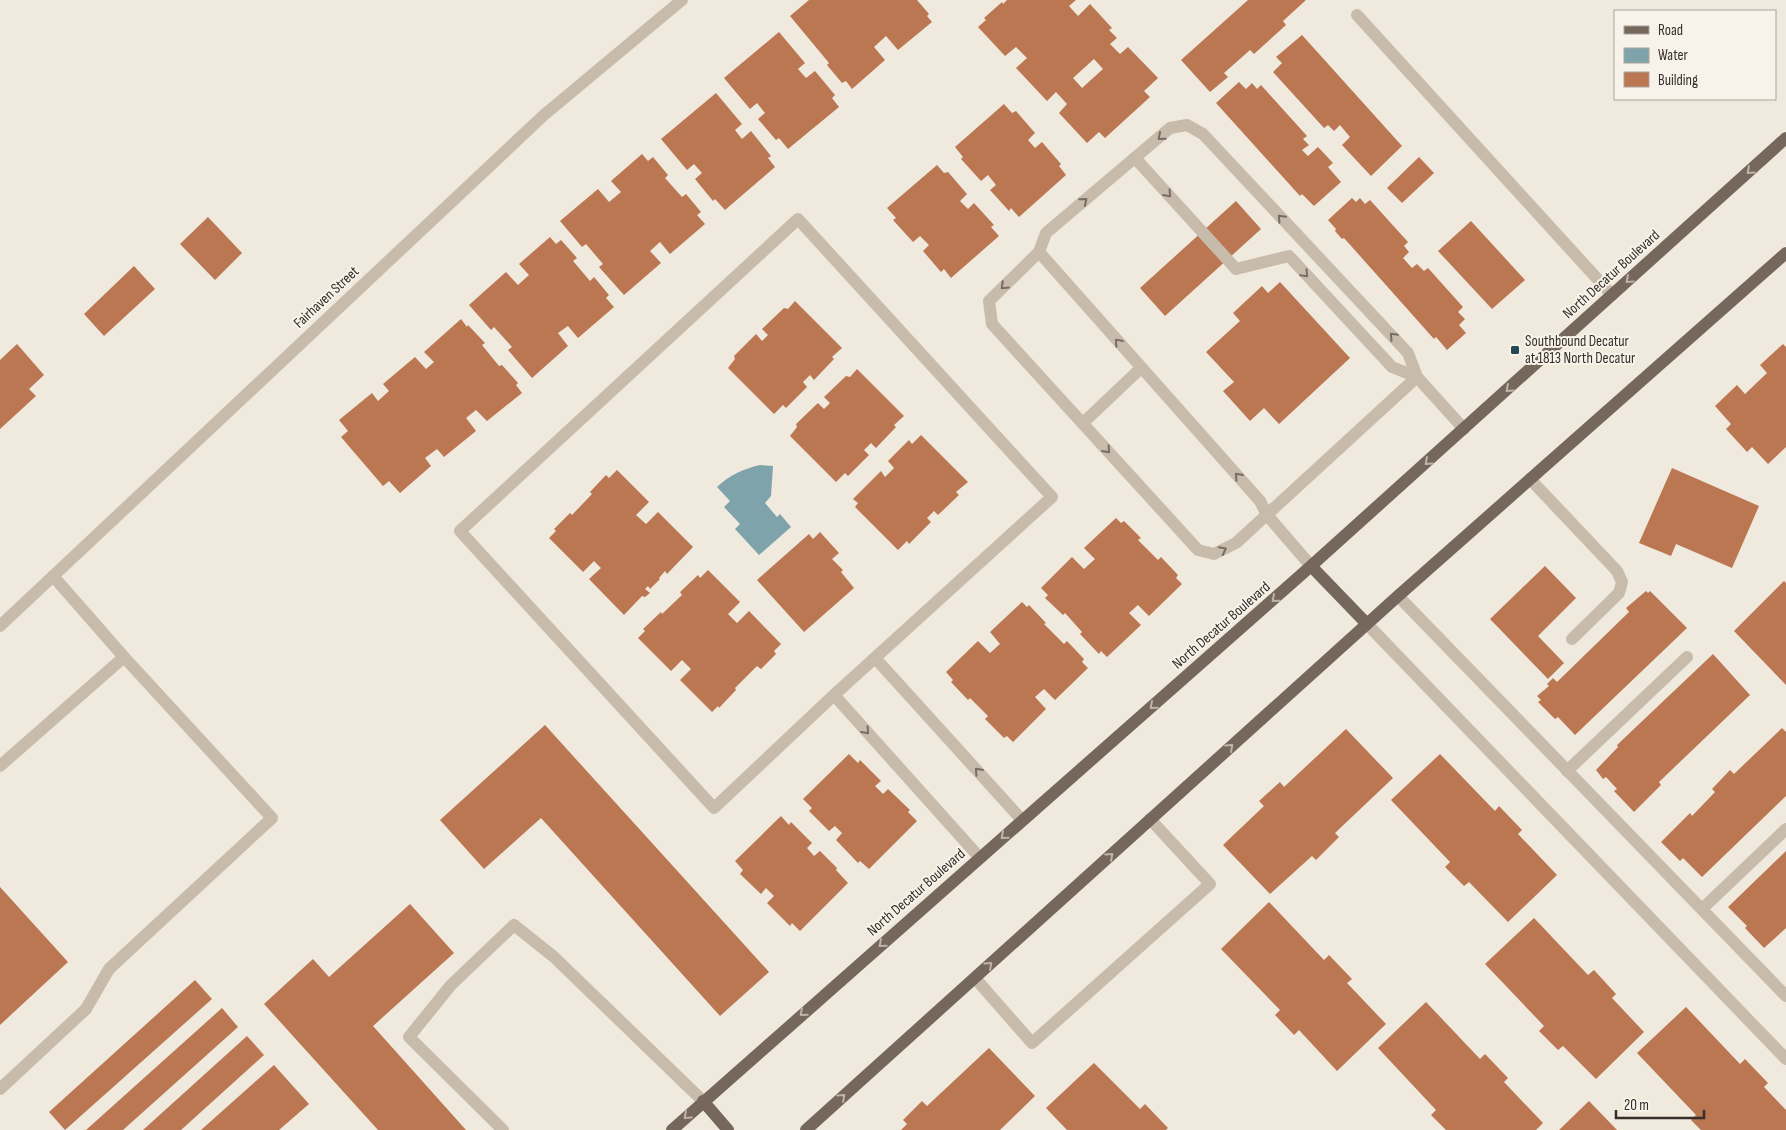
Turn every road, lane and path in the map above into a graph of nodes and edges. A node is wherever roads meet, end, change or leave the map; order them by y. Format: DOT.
graph roads {
  1 [pos="682,0"];
  2 [pos="1357,14"];
  3 [pos="1786,138"];
  4 [pos="1135,158"];
  5 [pos="1039,252"];
  6 [pos="1786,253"];
  7 [pos="1612,295"];
  8 [pos="1141,368"];
  9 [pos="1417,377"];
  10 [pos="1083,423"];
  11 [pos="1464,429"];
  12 [pos="1530,479"];
  13 [pos="1267,515"];
  14 [pos="1311,566"];
  15 [pos="53,576"];
  16 [pos="1398,596"];
  17 [pos="1366,624"];
  18 [pos="0,626"];
  19 [pos="1572,639"];
  20 [pos="124,656"];
  21 [pos="1687,657"];
  22 [pos="876,659"];
  23 [pos="834,695"];
  24 [pos="0,766"];
  25 [pos="1567,771"];
  26 [pos="1150,819"];
  27 [pos="1022,820"];
  28 [pos="1786,829"];
  29 [pos="980,858"];
  30 [pos="1702,910"];
  31 [pos="975,978"];
  32 [pos="1786,996"];
  33 [pos="1786,1059"];
  34 [pos="0,1090"];
  35 [pos="703,1101"];
  36 [pos="502,1130"];
  37 [pos="672,1130"];
  38 [pos="728,1130"];
  39 [pos="806,1130"];
  1 -- 15 [label="street, Fairhaven Street"];
  2 -- 7 [label="street"];
  3 -- 7 [label="main road, North Decatur Boulevard, one-way"];
  5 -- 4 [label="street, one-way"];
  4 -- 9 [label="street, one-way"];
  9 -- 4 [label="street, one-way"];
  8 -- 5 [label="street, one-way"];
  5 -- 10 [label="street, one-way"];
  6 -- 12 [label="main road"];
  7 -- 11 [label="main road, North Decatur Boulevard, one-way"];
  8 -- 10 [label="street"];
  13 -- 8 [label="street, one-way"];
  9 -- 11 [label="street"];
  9 -- 13 [label="street"];
  10 -- 13 [label="street, one-way"];
  11 -- 14 [label="main road, North Decatur Boulevard, one-way"];
  12 -- 16 [label="main road"];
  12 -- 19 [label="street"];
  13 -- 14 [label="street"];
  14 -- 17 [label="main road"];
  14 -- 27 [label="main road, North Decatur Boulevard, one-way"];
  15 -- 18 [label="street, Fairhaven Street"];
  15 -- 20 [label="street"];
  16 -- 17 [label="main road"];
  16 -- 25 [label="street"];
  26 -- 17 [label="main road, one-way"];
  17 -- 33 [label="street"];
  20 -- 24 [label="street"];
  20 -- 34 [label="street"];
  21 -- 25 [label="street"];
  22 -- 23 [label="street"];
  22 -- 23 [label="street"];
  27 -- 22 [label="street, one-way"];
  23 -- 29 [label="street, one-way"];
  25 -- 30 [label="street"];
  31 -- 26 [label="main road, one-way"];
  26 -- 31 [label="street"];
  27 -- 29 [label="main road, North Decatur Boulevard, one-way"];
  28 -- 30 [label="street"];
  29 -- 35 [label="main road, North Decatur Boulevard, one-way"];
  30 -- 32 [label="street"];
  39 -- 31 [label="main road, one-way"];
  35 -- 36 [label="street"];
  35 -- 37 [label="main road, North Decatur Boulevard, one-way"];
  35 -- 38 [label="main road"];
}
